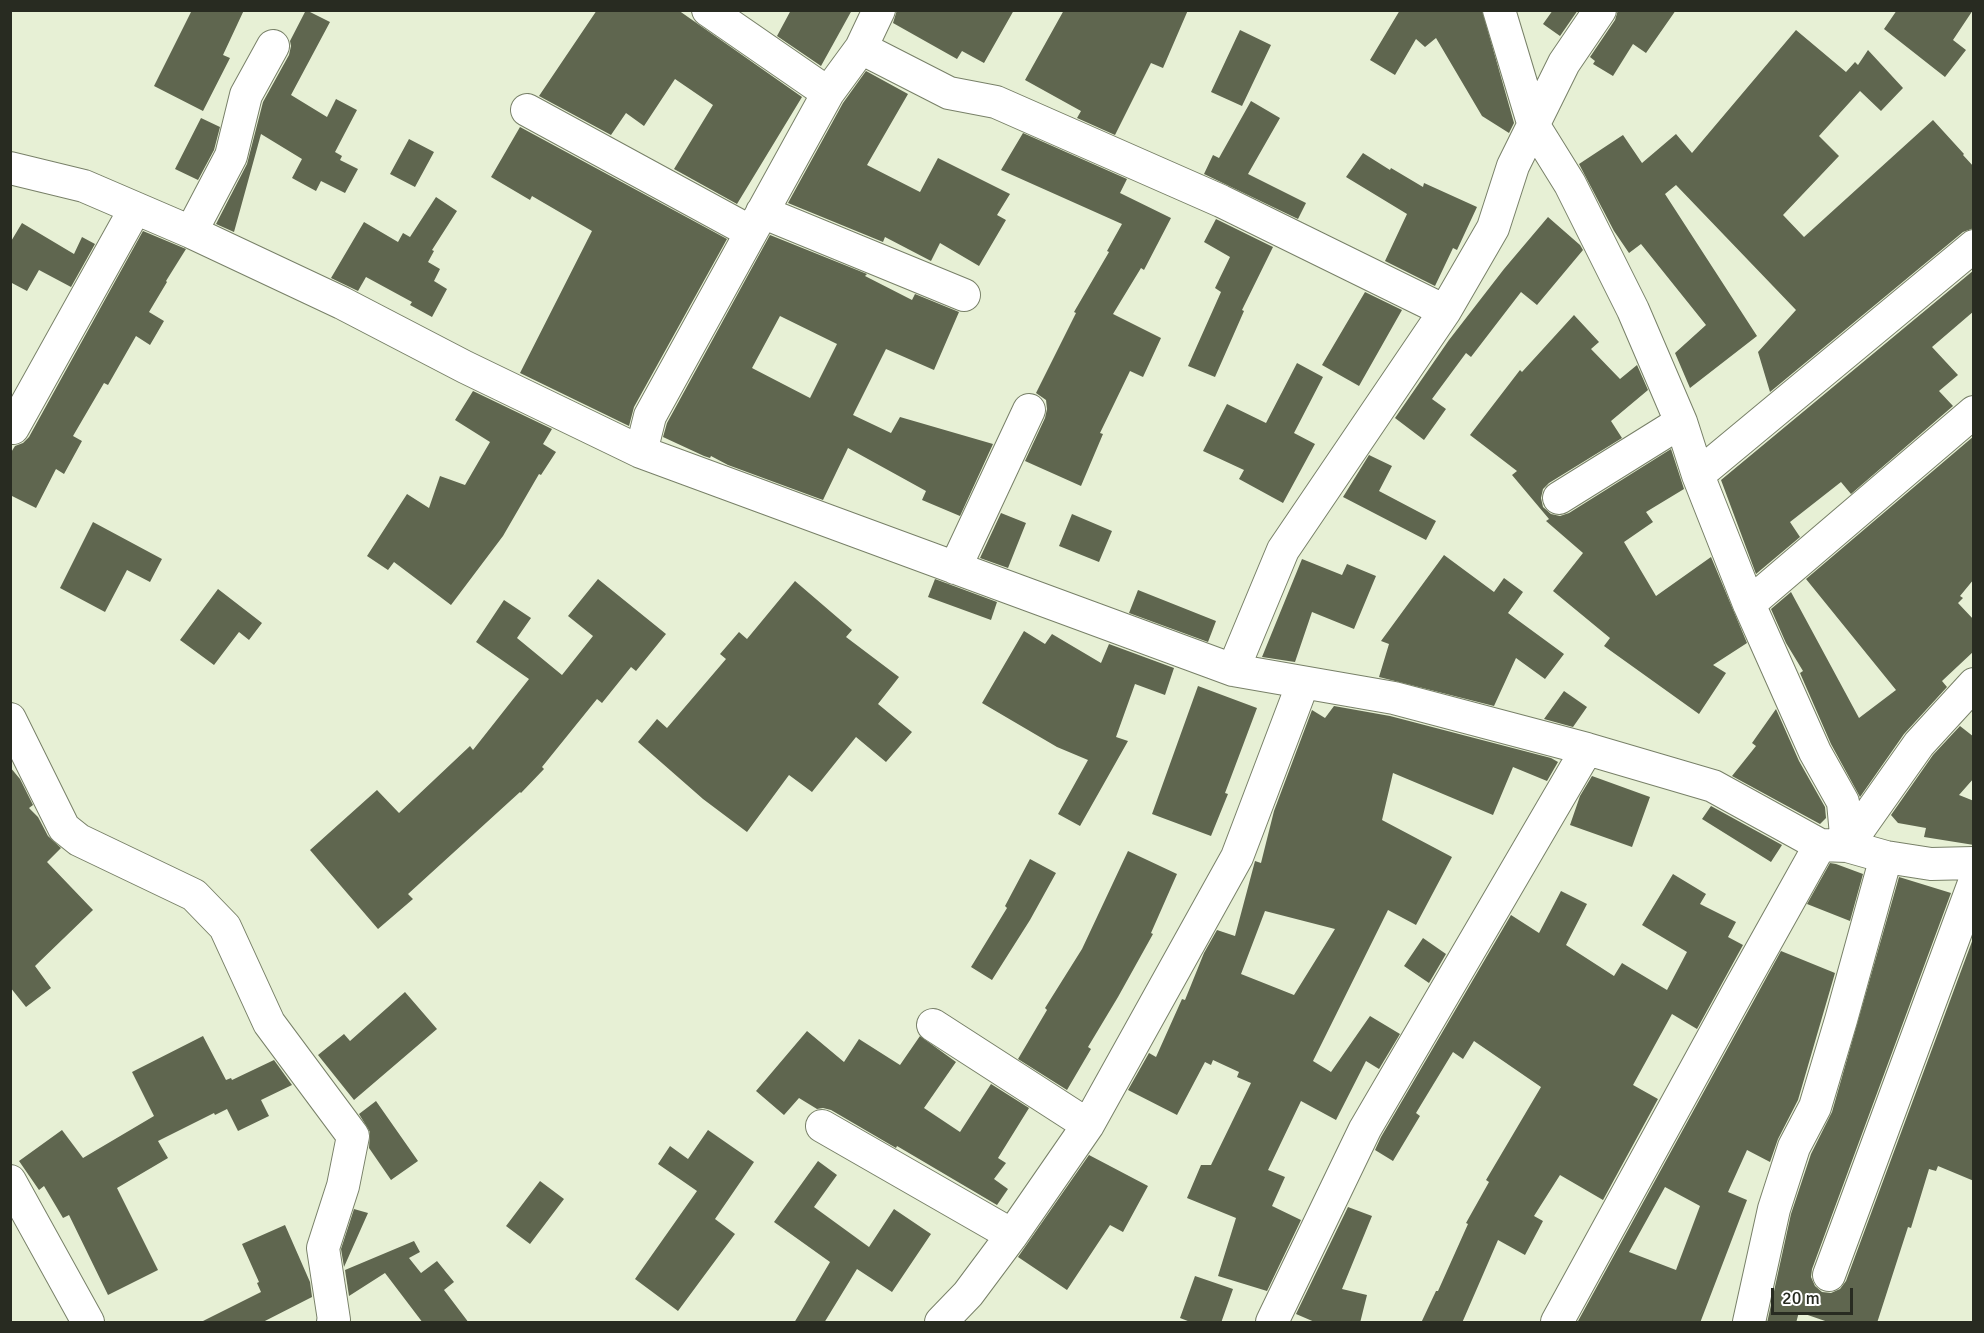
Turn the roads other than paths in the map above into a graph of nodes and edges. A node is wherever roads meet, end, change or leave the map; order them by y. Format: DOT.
graph roads {
  1 [pos="708,10"];
  2 [pos="879,10"];
  3 [pos="1499,10"];
  4 [pos="1600,10"];
  5 [pos="273,46"];
  6 [pos="861,48"];
  7 [pos="828,93"];
  8 [pos="527,110"];
  9 [pos="1534,126"];
  10 [pos="10,168"];
  11 [pos="135,209"];
  12 [pos="757,222"];
  13 [pos="191,232"];
  14 [pos="1974,246"];
  15 [pos="964,295"];
  16 [pos="1445,312"];
  17 [pos="1029,410"];
  18 [pos="1974,412"];
  19 [pos="1681,422"];
  20 [pos="13,428"];
  21 [pos="641,452"];
  22 [pos="1698,475"];
  23 [pos="1559,498"];
  24 [pos="955,568"];
  25 [pos="1749,604"];
  26 [pos="1233,670"];
  27 [pos="1303,683"];
  28 [pos="1974,684"];
  29 [pos="10,719"];
  30 [pos="1587,749"];
  31 [pos="1833,846"];
  32 [pos="1886,857"];
  33 [pos="1974,864"];
  34 [pos="1974,882"];
  35 [pos="933,1025"];
  36 [pos="1088,1125"];
  37 [pos="822,1126"];
  38 [pos="10,1181"];
  39 [pos="1012,1235"];
  40 [pos="1829,1275"];
  41 [pos="88,1323"];
  42 [pos="333,1323"];
  43 [pos="941,1323"];
  44 [pos="1272,1323"];
  45 [pos="1557,1323"];
  46 [pos="1749,1323"];
  1 -- 7 [label="street"];
  2 -- 6 [label="street"];
  3 -- 9 [label="street"];
  4 -- 9 [label="street"];
  5 -- 13 [label="street"];
  6 -- 7 [label="street"];
  6 -- 16 [label="street"];
  7 -- 12 [label="street"];
  8 -- 12 [label="street"];
  9 -- 16 [label="street"];
  9 -- 19 [label="street"];
  10 -- 11 [label="street"];
  11 -- 13 [label="street"];
  11 -- 20 [label="street"];
  12 -- 15 [label="street"];
  12 -- 21 [label="street"];
  13 -- 21 [label="street"];
  14 -- 22 [label="street"];
  16 -- 26 [label="street"];
  17 -- 24 [label="street"];
  18 -- 25 [label="street"];
  19 -- 22 [label="street"];
  19 -- 23 [label="street"];
  21 -- 24 [label="street"];
  22 -- 25 [label="street"];
  24 -- 26 [label="street"];
  25 -- 31 [label="street"];
  26 -- 27 [label="street"];
  27 -- 30 [label="street"];
  27 -- 36 [label="street"];
  28 -- 31 [label="street"];
  29 -- 42 [label="street"];
  30 -- 31 [label="street"];
  30 -- 44 [label="street"];
  31 -- 32 [label="street"];
  31 -- 45 [label="street"];
  32 -- 33 [label="street"];
  32 -- 46 [label="street"];
  34 -- 40 [label="street"];
  35 -- 36 [label="street"];
  36 -- 39 [label="street"];
  37 -- 39 [label="street"];
  38 -- 41 [label="street"];
  39 -- 43 [label="street"];
}
